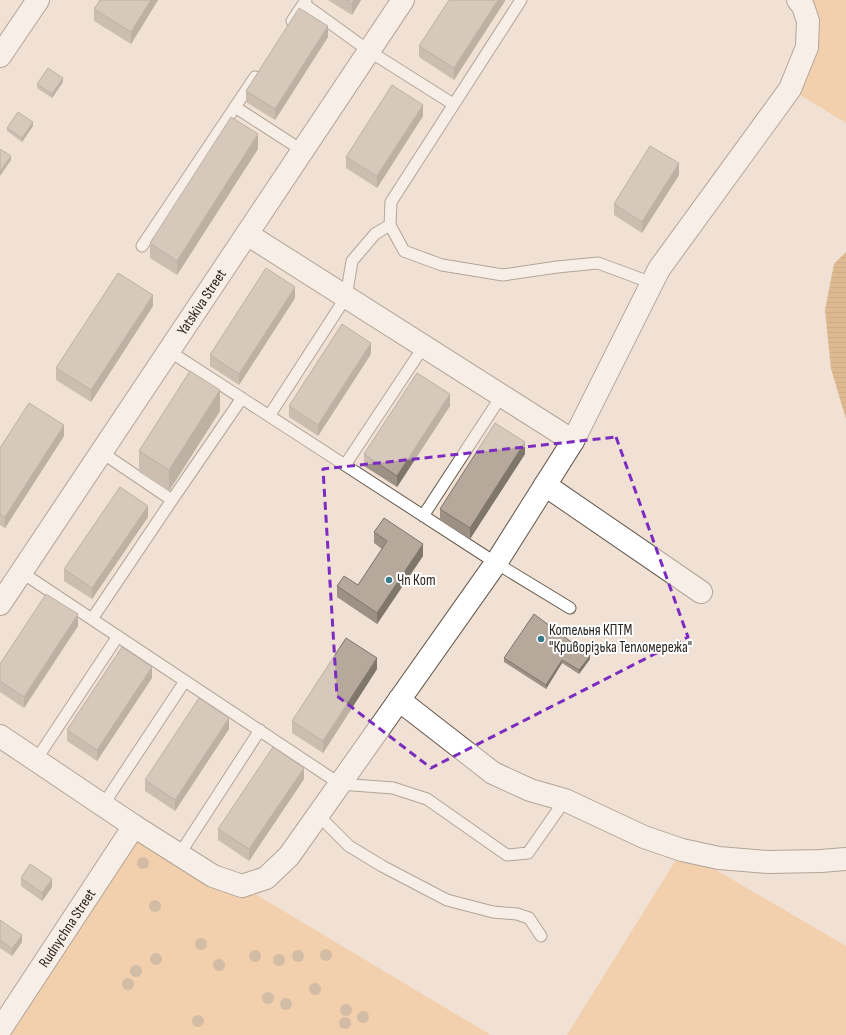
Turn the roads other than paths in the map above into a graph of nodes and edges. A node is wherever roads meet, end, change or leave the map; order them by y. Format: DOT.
graph roads {
  1 [pos="38,0"];
  2 [pos="403,0"];
  3 [pos="521,0"];
  4 [pos="798,0"];
  5 [pos="305,2"];
  6 [pos="287,30"];
  7 [pos="6,43"];
  8 [pos="370,50"];
  9 [pos="261,68"];
  10 [pos="453,104"];
  11 [pos="235,107"];
  12 [pos="303,151"];
  13 [pos="390,225"];
  14 [pos="247,234"];
  15 [pos="142,246"];
  16 [pos="652,283"];
  17 [pos="346,297"];
  18 [pos="424,346"];
  19 [pos="169,351"];
  20 [pos="502,396"];
  21 [pos="242,398"];
  22 [pos="269,416"];
  23 [pos="573,441"];
  24 [pos="101,452"];
  25 [pos="345,465"];
  26 [pos="545,485"];
  27 [pos="172,500"];
  28 [pos="423,516"];
  29 [pos="496,563"];
  30 [pos="21,572"];
  31 [pos="701,592"];
  32 [pos="0,604"];
  33 [pos="570,608"];
  34 [pos="92,619"];
  35 [pos="118,636"];
  36 [pos="185,681"];
  37 [pos="399,700"];
  38 [pos="260,730"];
  39 [pos="0,736"];
  40 [pos="36,760"];
  41 [pos="340,784"];
  42 [pos="565,800"];
  43 [pos="103,805"];
  44 [pos="318,815"];
  45 [pos="134,826"];
  46 [pos="179,855"];
  47 [pos="846,860"];
  48 [pos="541,936"];
  49 [pos="0,1030"];
  1 -- 7 [label="street"];
  2 -- 8 [label="street, Yatskiva Street"];
  3 -- 10 [label="lane"];
  4 -- 16 [label="street"];
  5 -- 6 [label="lane"];
  5 -- 8 [label="lane"];
  8 -- 10 [label="lane"];
  8 -- 12 [label="street, Yatskiva Street"];
  9 -- 11 [label="lane"];
  10 -- 13 [label="lane"];
  11 -- 12 [label="lane"];
  11 -- 15 [label="lane"];
  12 -- 14 [label="street, Yatskiva Street"];
  13 -- 16 [label="lane"];
  13 -- 17 [label="lane"];
  14 -- 17 [label="street"];
  14 -- 19 [label="street, Yatskiva Street"];
  16 -- 23 [label="street"];
  17 -- 18 [label="street"];
  17 -- 22 [label="lane"];
  18 -- 20 [label="street"];
  18 -- 25 [label="lane"];
  19 -- 21 [label="lane"];
  19 -- 24 [label="street, Yatskiva Street"];
  20 -- 23 [label="street"];
  20 -- 28 [label="lane"];
  21 -- 22 [label="lane"];
  21 -- 27 [label="lane"];
  22 -- 25 [label="lane"];
  23 -- 26 [label="street"];
  24 -- 27 [label="lane"];
  24 -- 30 [label="street, Yatskiva Street"];
  25 -- 28 [label="lane"];
  26 -- 29 [label="street"];
  26 -- 31 [label="street"];
  27 -- 34 [label="lane"];
  28 -- 29 [label="lane"];
  29 -- 33 [label="lane"];
  29 -- 37 [label="street"];
  30 -- 32 [label="street, Yatskiva Street"];
  30 -- 34 [label="lane"];
  34 -- 35 [label="lane"];
  35 -- 36 [label="lane"];
  35 -- 40 [label="lane"];
  36 -- 38 [label="lane"];
  36 -- 43 [label="lane"];
  37 -- 41 [label="street"];
  37 -- 42 [label="street"];
  38 -- 41 [label="lane"];
  38 -- 46 [label="lane"];
  39 -- 40 [label="street"];
  40 -- 43 [label="street"];
  41 -- 42 [label="lane"];
  41 -- 44 [label="street"];
  42 -- 47 [label="street"];
  43 -- 45 [label="street"];
  44 -- 46 [label="street"];
  44 -- 48 [label="lane"];
  45 -- 46 [label="street"];
  45 -- 49 [label="street, Rudnychna Street"];
}
